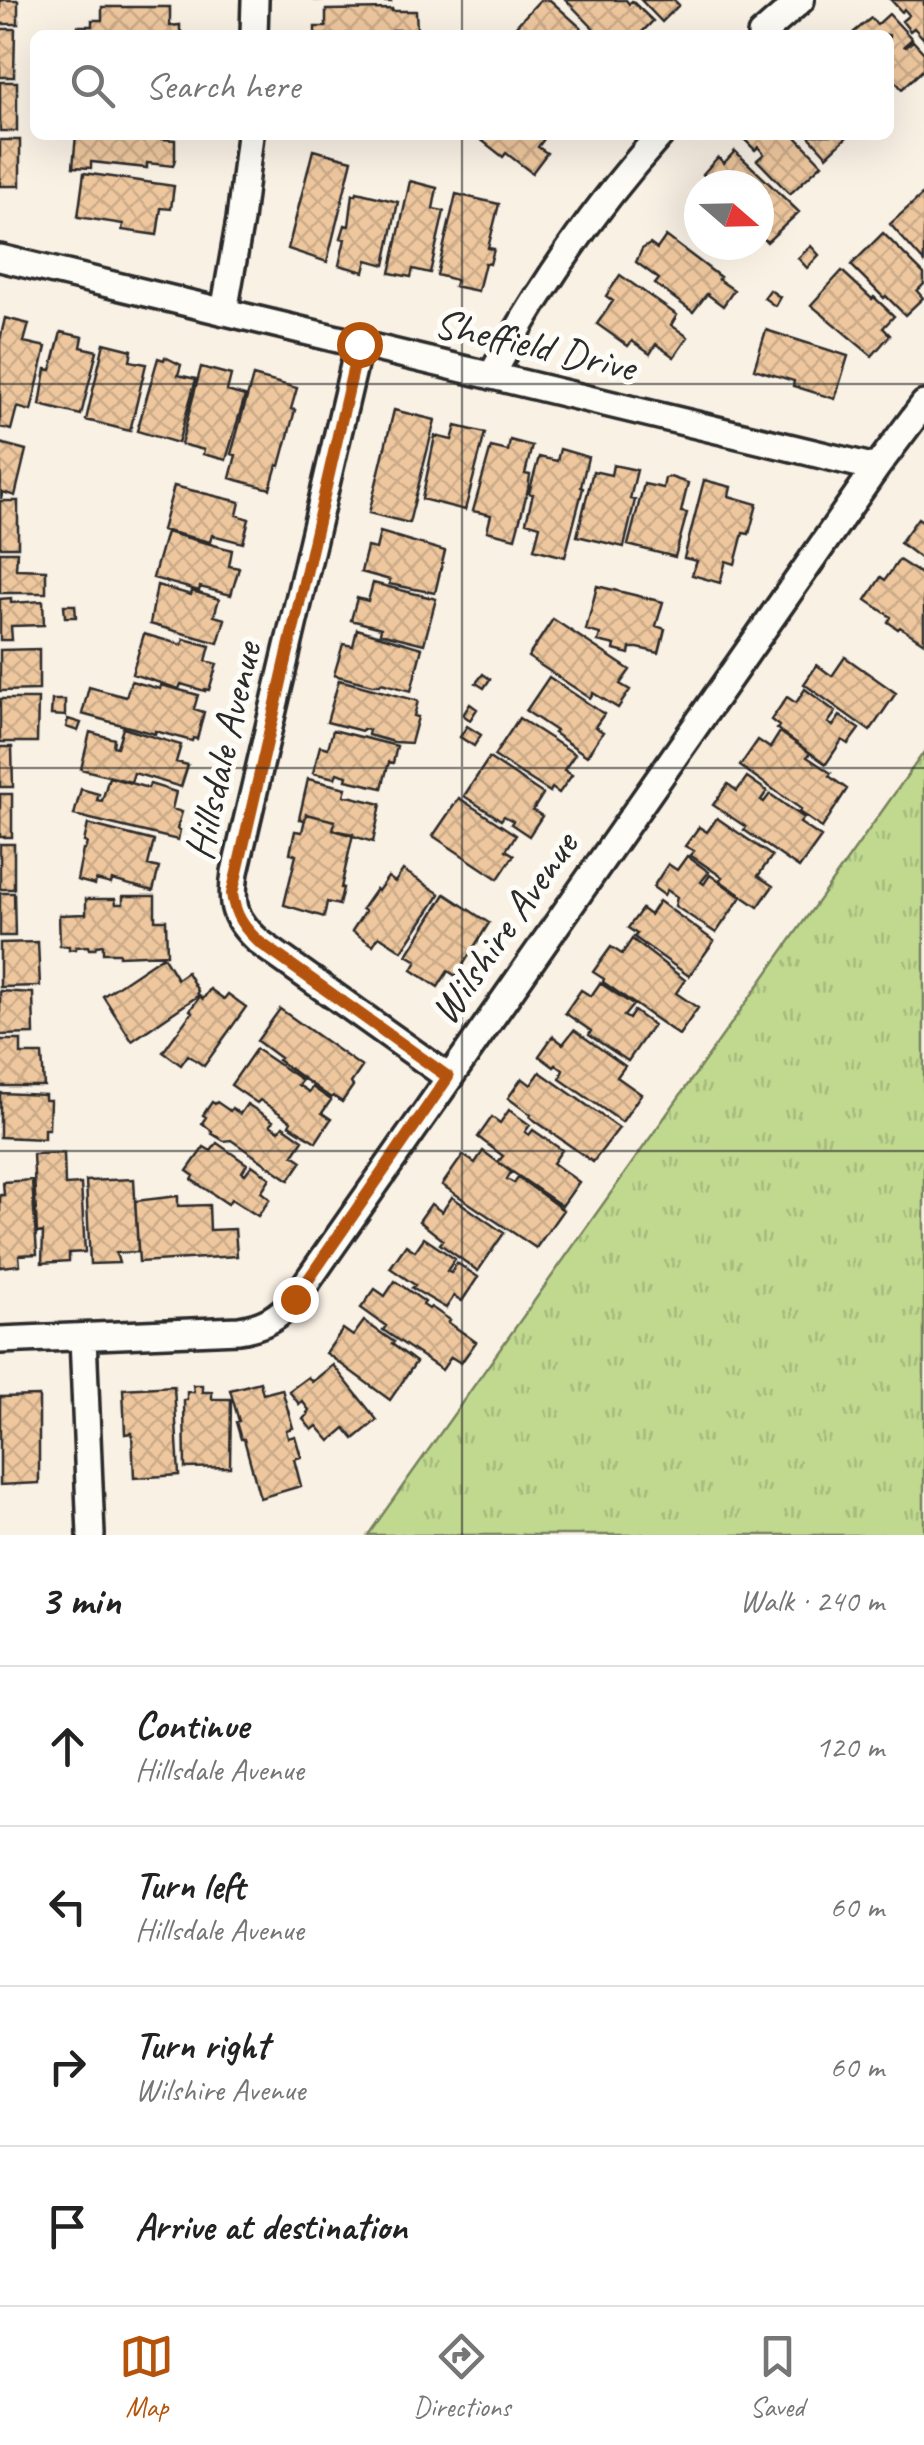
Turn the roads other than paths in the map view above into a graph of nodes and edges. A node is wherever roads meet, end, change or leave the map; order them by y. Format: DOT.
graph roads {
  1 [pos="255,0"];
  2 [pos="801,0"];
  3 [pos="254,30"];
  4 [pos="768,30"];
  5 [pos="249,140"];
  6 [pos="655,140"];
  7 [pos="0,258"];
  8 [pos="224,312"];
  9 [pos="359,344"];
  10 [pos="491,376"];
  11 [pos="924,404"];
  12 [pos="876,468"];
  13 [pos="448,1077"];
  14 [pos="83,1336"];
  15 [pos="0,1340"];
  16 [pos="90,1535"];
  1 -- 3 [label="street"];
  2 -- 4 [label="street"];
  5 -- 8 [label="street"];
  6 -- 10 [label="street"];
  7 -- 8 [label="street, Sheffield Drive"];
  8 -- 9 [label="street, Sheffield Drive"];
  9 -- 10 [label="street, Sheffield Drive"];
  9 -- 13 [label="street, Hillsdale Avenue"];
  10 -- 12 [label="street, Sheffield Drive"];
  11 -- 12 [label="street, Wilshire Avenue"];
  12 -- 13 [label="street, Wilshire Avenue"];
  13 -- 14 [label="street, Wilshire Avenue"];
  14 -- 15 [label="street, Wilshire Avenue"];
  14 -- 16 [label="street"];
}
